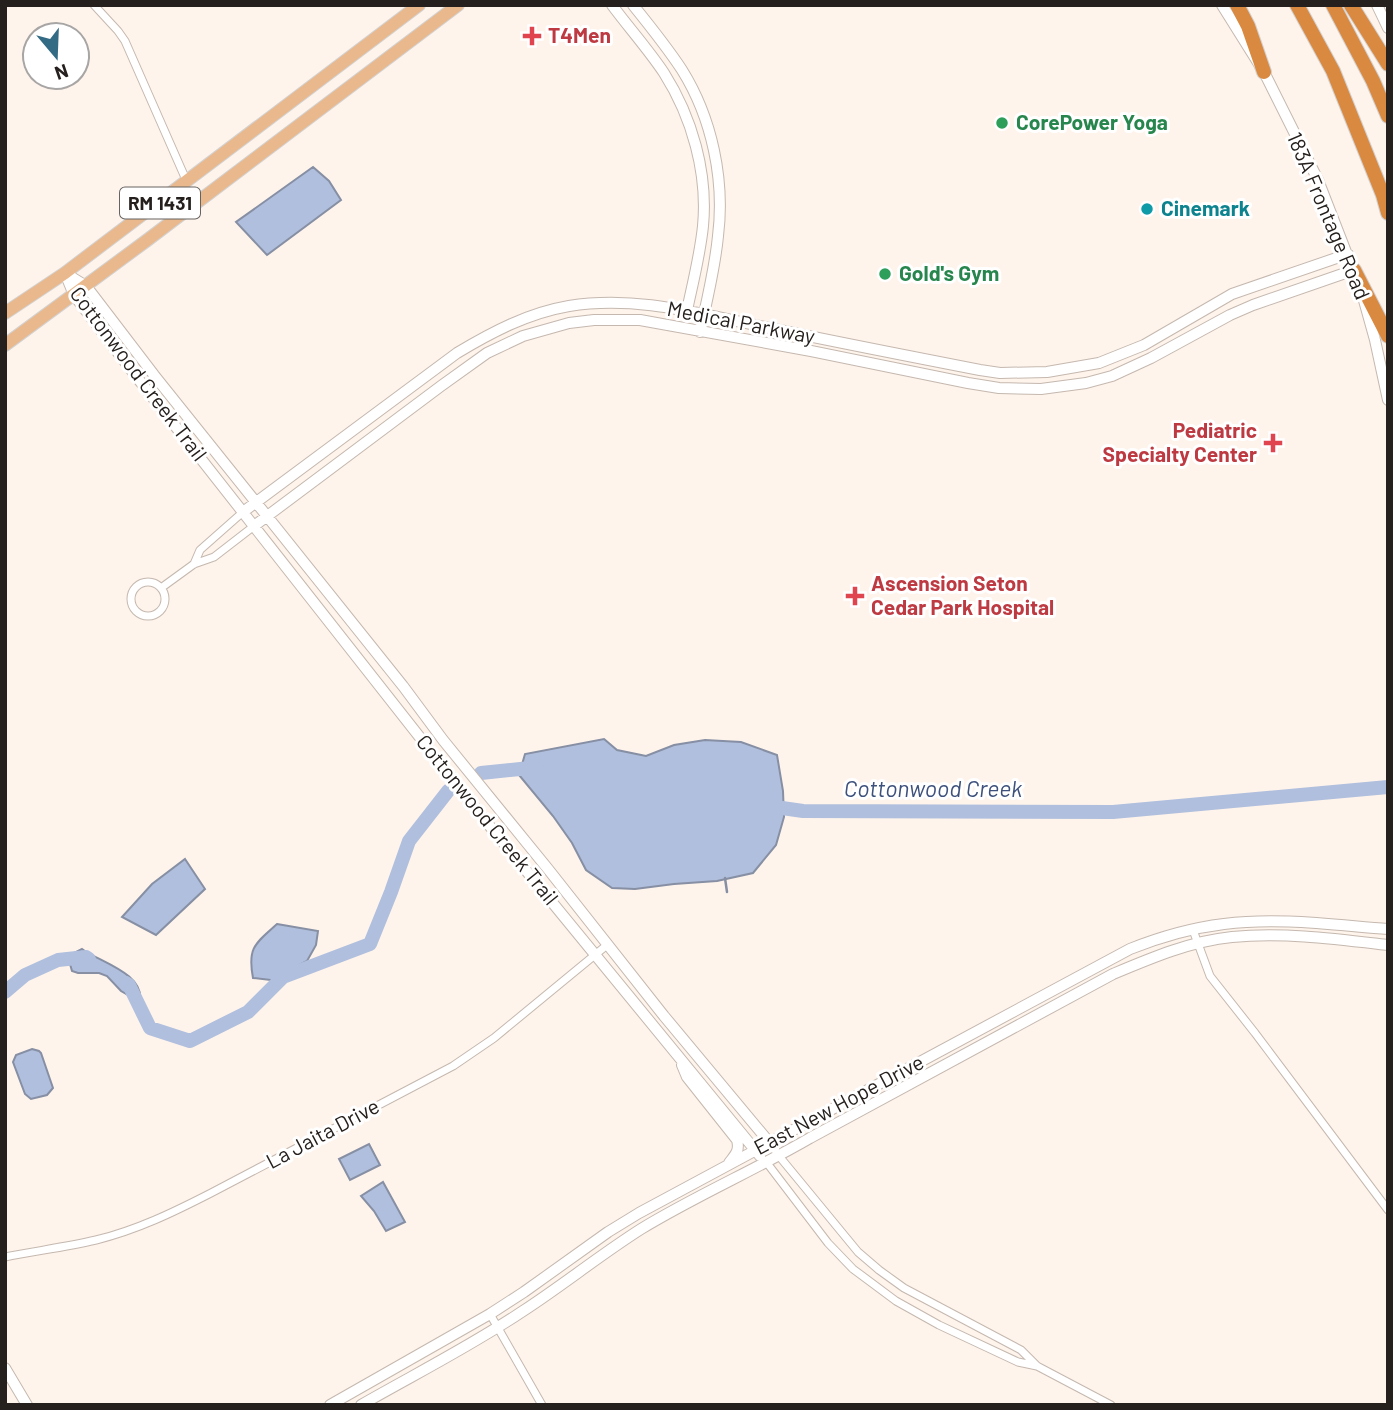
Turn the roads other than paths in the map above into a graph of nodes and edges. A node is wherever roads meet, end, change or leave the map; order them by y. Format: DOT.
graph roads {
  1 [pos="94,5"];
  2 [pos="419,5"];
  3 [pos="458,5"];
  4 [pos="612,5"];
  5 [pos="633,5"];
  6 [pos="1222,5"];
  7 [pos="1237,5"];
  8 [pos="1297,5"];
  9 [pos="1333,5"];
  10 [pos="1351,5"];
  11 [pos="1377,5"];
  12 [pos="1388,28"];
  13 [pos="1388,64"];
  14 [pos="1264,72"];
  15 [pos="699,105"];
  16 [pos="683,111"];
  17 [pos="1388,117"];
  18 [pos="187,182"];
  19 [pos="1388,213"];
  20 [pos="1348,254"];
  21 [pos="1354,270"];
  22 [pos="65,273"];
  23 [pos="86,286"];
  24 [pos="74,295"];
  25 [pos="687,311"];
  26 [pos="5,313"];
  27 [pos="704,315"];
  28 [pos="684,328"];
  29 [pos="700,332"];
  30 [pos="1388,336"];
  31 [pos="5,345"];
  32 [pos="1144,345"];
  33 [pos="1152,358"];
  34 [pos="937,362"];
  35 [pos="431,372"];
  36 [pos="933,375"];
  37 [pos="441,386"];
  38 [pos="1388,400"];
  39 [pos="256,503"];
  40 [pos="243,513"];
  41 [pos="267,516"];
  42 [pos="254,526"];
  43 [pos="194,564"];
  44 [pos="161,588"];
  45 [pos="1388,929"];
  46 [pos="1193,930"];
  47 [pos="1198,943"];
  48 [pos="607,945"];
  49 [pos="1388,945"];
  50 [pos="595,955"];
  51 [pos="986,1026"];
  52 [pos="987,1042"];
  53 [pos="677,1052"];
  54 [pos="770,1143"];
  55 [pos="756,1151"];
  56 [pos="779,1156"];
  57 [pos="767,1163"];
  58 [pos="728,1165"];
  59 [pos="1388,1210"];
  60 [pos="5,1257"];
  61 [pos="904,1288"];
  62 [pos="896,1301"];
  63 [pos="491,1314"];
  64 [pos="498,1327"];
  65 [pos="1037,1366"];
  66 [pos="5,1368"];
  67 [pos="27,1405"];
  68 [pos="330,1405"];
  69 [pos="361,1405"];
  70 [pos="542,1405"];
  71 [pos="1111,1405"];
  1 -- 18 [label="street"];
  2 -- 18 [label="main road, RM 1431"];
  3 -- 23 [label="main road, RM 1431"];
  4 -- 16 [label="street"];
  5 -- 15 [label="street"];
  6 -- 14 [label="street, 183A Frontage Road"];
  7 -- 14 [label="highway"];
  8 -- 19 [label="highway"];
  9 -- 17 [label="highway"];
  10 -- 13 [label="highway"];
  11 -- 12 [label="street"];
  14 -- 20 [label="street, 183A Frontage Road"];
  15 -- 16 [label="street"];
  15 -- 27 [label="street"];
  16 -- 25 [label="street"];
  18 -- 22 [label="main road, RM 1431"];
  20 -- 21 [label="street, 183A Frontage Road"];
  20 -- 32 [label="street, Medical Parkway"];
  21 -- 30 [label="highway"];
  21 -- 33 [label="street, Medical Parkway"];
  21 -- 38 [label="street, 183A Frontage Road"];
  22 -- 23 [label="street, Cottonwood Creek Trail"];
  22 -- 24 [label="street, Cottonwood Creek Trail"];
  22 -- 26 [label="main road, RM 1431"];
  23 -- 24 [label="main road, RM 1431"];
  23 -- 39 [label="street, Cottonwood Creek Trail"];
  24 -- 31 [label="main road, RM 1431"];
  24 -- 40 [label="street, Cottonwood Creek Trail"];
  25 -- 27 [label="street, Medical Parkway"];
  25 -- 28 [label="street"];
  25 -- 35 [label="street, Medical Parkway"];
  27 -- 29 [label="street"];
  27 -- 34 [label="street, Medical Parkway"];
  28 -- 29 [label="street, Medical Parkway"];
  28 -- 37 [label="street, Medical Parkway"];
  29 -- 36 [label="street, Medical Parkway"];
  32 -- 33 [label="street"];
  32 -- 34 [label="street, Medical Parkway"];
  33 -- 36 [label="street, Medical Parkway"];
  34 -- 36 [label="street"];
  35 -- 37 [label="street"];
  35 -- 39 [label="street, Medical Parkway"];
  37 -- 41 [label="street, Medical Parkway"];
  39 -- 40 [label="street, Medical Parkway"];
  39 -- 41 [label="street, Cottonwood Creek Trail"];
  40 -- 42 [label="street, Cottonwood Creek Trail"];
  40 -- 43 [label="street, Medical Parkway"];
  41 -- 42 [label="street, Medical Parkway"];
  41 -- 48 [label="street, Cottonwood Creek Trail"];
  42 -- 43 [label="street, Medical Parkway"];
  42 -- 50 [label="street, Cottonwood Creek Trail"];
  43 -- 44 [label="street, Medical Parkway"];
  44 -- 44 [label="street, Medical Parkway"];
  45 -- 46 [label="street, East New Hope Drive"];
  46 -- 47 [label="street"];
  46 -- 51 [label="street, East New Hope Drive"];
  47 -- 49 [label="street, East New Hope Drive"];
  47 -- 52 [label="street, East New Hope Drive"];
  47 -- 59 [label="street"];
  48 -- 50 [label="street, La Jaita Drive"];
  48 -- 54 [label="street, Cottonwood Creek Trail"];
  50 -- 53 [label="street, Cottonwood Creek Trail"];
  50 -- 60 [label="street, La Jaita Drive"];
  51 -- 52 [label="street"];
  51 -- 54 [label="street, East New Hope Drive"];
  52 -- 56 [label="street, East New Hope Drive"];
  53 -- 55 [label="street, Cottonwood Creek Trail"];
  53 -- 58 [label="street"];
  54 -- 55 [label="street, East New Hope Drive"];
  54 -- 56 [label="street, Cottonwood Creek Trail"];
  55 -- 57 [label="street, Cottonwood Creek Trail"];
  55 -- 58 [label="street, East New Hope Drive"];
  56 -- 57 [label="street, East New Hope Drive"];
  56 -- 61 [label="street"];
  57 -- 62 [label="street"];
  57 -- 64 [label="street, East New Hope Drive"];
  58 -- 63 [label="street, East New Hope Drive"];
  61 -- 62 [label="street"];
  61 -- 65 [label="street"];
  62 -- 65 [label="street"];
  63 -- 64 [label="street"];
  63 -- 68 [label="street, East New Hope Drive"];
  64 -- 69 [label="street, East New Hope Drive"];
  64 -- 70 [label="street"];
  65 -- 71 [label="street"];
  66 -- 67 [label="street"];
}
